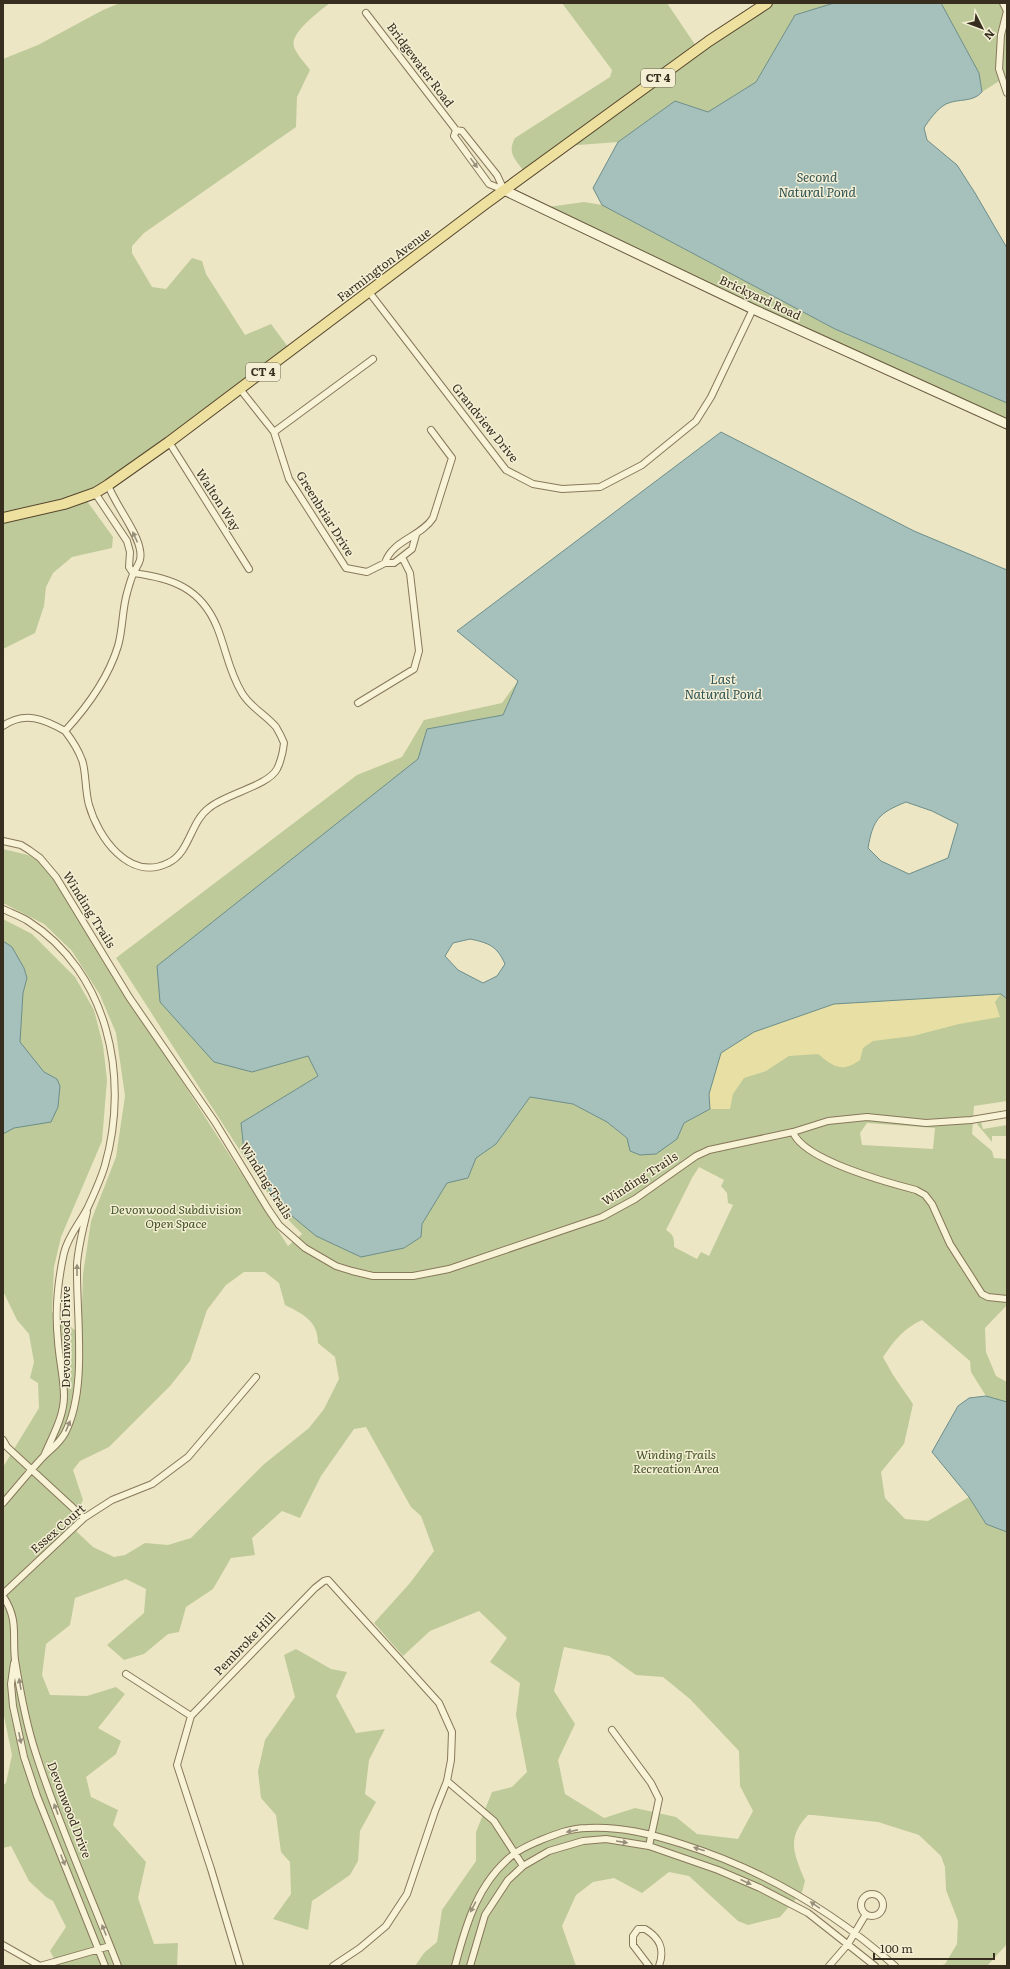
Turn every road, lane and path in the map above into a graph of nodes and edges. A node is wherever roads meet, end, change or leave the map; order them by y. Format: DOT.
graph roads {
  1 [pos="766,3"];
  2 [pos="1004,3"];
  3 [pos="1007,11"];
  4 [pos="366,12"];
  5 [pos="1007,93"];
  6 [pos="456,130"];
  7 [pos="504,190"];
  8 [pos="369,292"];
  9 [pos="753,308"];
  10 [pos="372,359"];
  11 [pos="240,389"];
  12 [pos="1007,424"];
  13 [pos="431,430"];
  14 [pos="274,432"];
  15 [pos="169,442"];
  16 [pos="108,485"];
  17 [pos="95,493"];
  18 [pos="3,518"];
  19 [pos="416,535"];
  20 [pos="402,557"];
  21 [pos="385,563"];
  22 [pos="249,569"];
  23 [pos="134,573"];
  24 [pos="358,703"];
  25 [pos="3,726"];
  26 [pos="66,731"];
  27 [pos="3,841"];
  28 [pos="3,909"];
  29 [pos="1007,1114"];
  30 [pos="793,1132"];
  31 [pos="87,1208"];
  32 [pos="1007,1299"];
  33 [pos="256,1378"];
  34 [pos="3,1440"];
  35 [pos="44,1456"];
  36 [pos="33,1469"];
  37 [pos="3,1503"];
  38 [pos="84,1518"];
  39 [pos="3,1595"];
  40 [pos="15,1658"];
  41 [pos="126,1674"];
  42 [pos="191,1716"];
  43 [pos="612,1730"];
  44 [pos="447,1781"];
  45 [pos="652,1834"];
  46 [pos="648,1846"];
  47 [pos="515,1853"];
  48 [pos="523,1866"];
  49 [pos="866,1914"];
  50 [pos="855,1933"];
  51 [pos="848,1944"];
  52 [pos="3,1945"];
  53 [pos="110,1946"];
  54 [pos="99,1949"];
  55 [pos="40,1966"];
  56 [pos="105,1966"];
  57 [pos="118,1966"];
  58 [pos="240,1966"];
  59 [pos="332,1966"];
  60 [pos="455,1966"];
  61 [pos="470,1966"];
  62 [pos="649,1966"];
  63 [pos="659,1966"];
  64 [pos="829,1966"];
  65 [pos="875,1966"];
  66 [pos="895,1966"];
  1 -- 7 [label="main road, Farmington Avenue / CT 4"];
  2 -- 3 [label="street"];
  3 -- 5 [label="street"];
  4 -- 6 [label="street, Bridgewater Road"];
  6 -- 7 [label="street, Bridgewater Road"];
  6 -- 7 [label="street, Bridgewater Road, one-way"];
  7 -- 8 [label="main road, Farmington Avenue / CT 4"];
  7 -- 9 [label="street, Brickyard Road"];
  8 -- 9 [label="street, Grandview Drive"];
  8 -- 11 [label="main road, Farmington Avenue / CT 4"];
  9 -- 12 [label="street, Brickyard Road"];
  10 -- 14 [label="street"];
  11 -- 14 [label="street, Greenbriar Drive"];
  11 -- 15 [label="main road, Farmington Avenue / CT 4"];
  13 -- 19 [label="street, Greenbriar Drive"];
  14 -- 21 [label="street, Greenbriar Drive"];
  15 -- 16 [label="main road, Farmington Avenue / CT 4"];
  15 -- 22 [label="street, Walton Way"];
  16 -- 17 [label="main road, Farmington Avenue / CT 4"];
  23 -- 16 [label="street, one-way"];
  17 -- 18 [label="main road, Farmington Avenue / CT 4"];
  17 -- 23 [label="street"];
  19 -- 20 [label="street, Greenbriar Drive"];
  19 -- 21 [label="street, Greenbriar Drive"];
  20 -- 21 [label="street, Greenbriar Drive"];
  20 -- 24 [label="street"];
  23 -- 26 [label="street"];
  23 -- 26 [label="street"];
  25 -- 26 [label="street"];
  27 -- 30 [label="street, Winding Trails"];
  28 -- 31 [label="street, Devonwood Drive"];
  29 -- 30 [label="street, Winding Trails"];
  30 -- 32 [label="street"];
  31 -- 35 [label="street, Devonwood Drive"];
  35 -- 31 [label="street, Devonwood Drive, one-way"];
  33 -- 38 [label="street, Essex Court"];
  34 -- 36 [label="street"];
  35 -- 36 [label="street, Devonwood Drive"];
  36 -- 37 [label="street, Devonwood Drive"];
  36 -- 38 [label="street"];
  38 -- 39 [label="street, Essex Court"];
  39 -- 40 [label="street, Devonwood Drive"];
  53 -- 40 [label="street, Devonwood Drive, one-way"];
  40 -- 54 [label="street, Devonwood Drive, one-way"];
  41 -- 42 [label="street"];
  42 -- 44 [label="street, Pembroke Hill"];
  42 -- 58 [label="street, Pembroke Hill"];
  43 -- 45 [label="street"];
  44 -- 47 [label="street"];
  44 -- 59 [label="street, Pembroke Hill"];
  45 -- 46 [label="street"];
  45 -- 47 [label="street, one-way"];
  50 -- 45 [label="street, one-way"];
  48 -- 46 [label="street, one-way"];
  46 -- 51 [label="street, one-way"];
  47 -- 48 [label="street"];
  47 -- 60 [label="street, one-way"];
  48 -- 61 [label="street"];
  49 -- 50 [label="street"];
  50 -- 51 [label="street"];
  50 -- 66 [label="street"];
  51 -- 64 [label="street"];
  51 -- 65 [label="street"];
  52 -- 55 [label="street"];
  53 -- 54 [label="street"];
  53 -- 57 [label="street, Devonwood Drive"];
  54 -- 55 [label="street"];
  54 -- 56 [label="street, Devonwood Drive"];
  62 -- 63 [label="street"];
}
